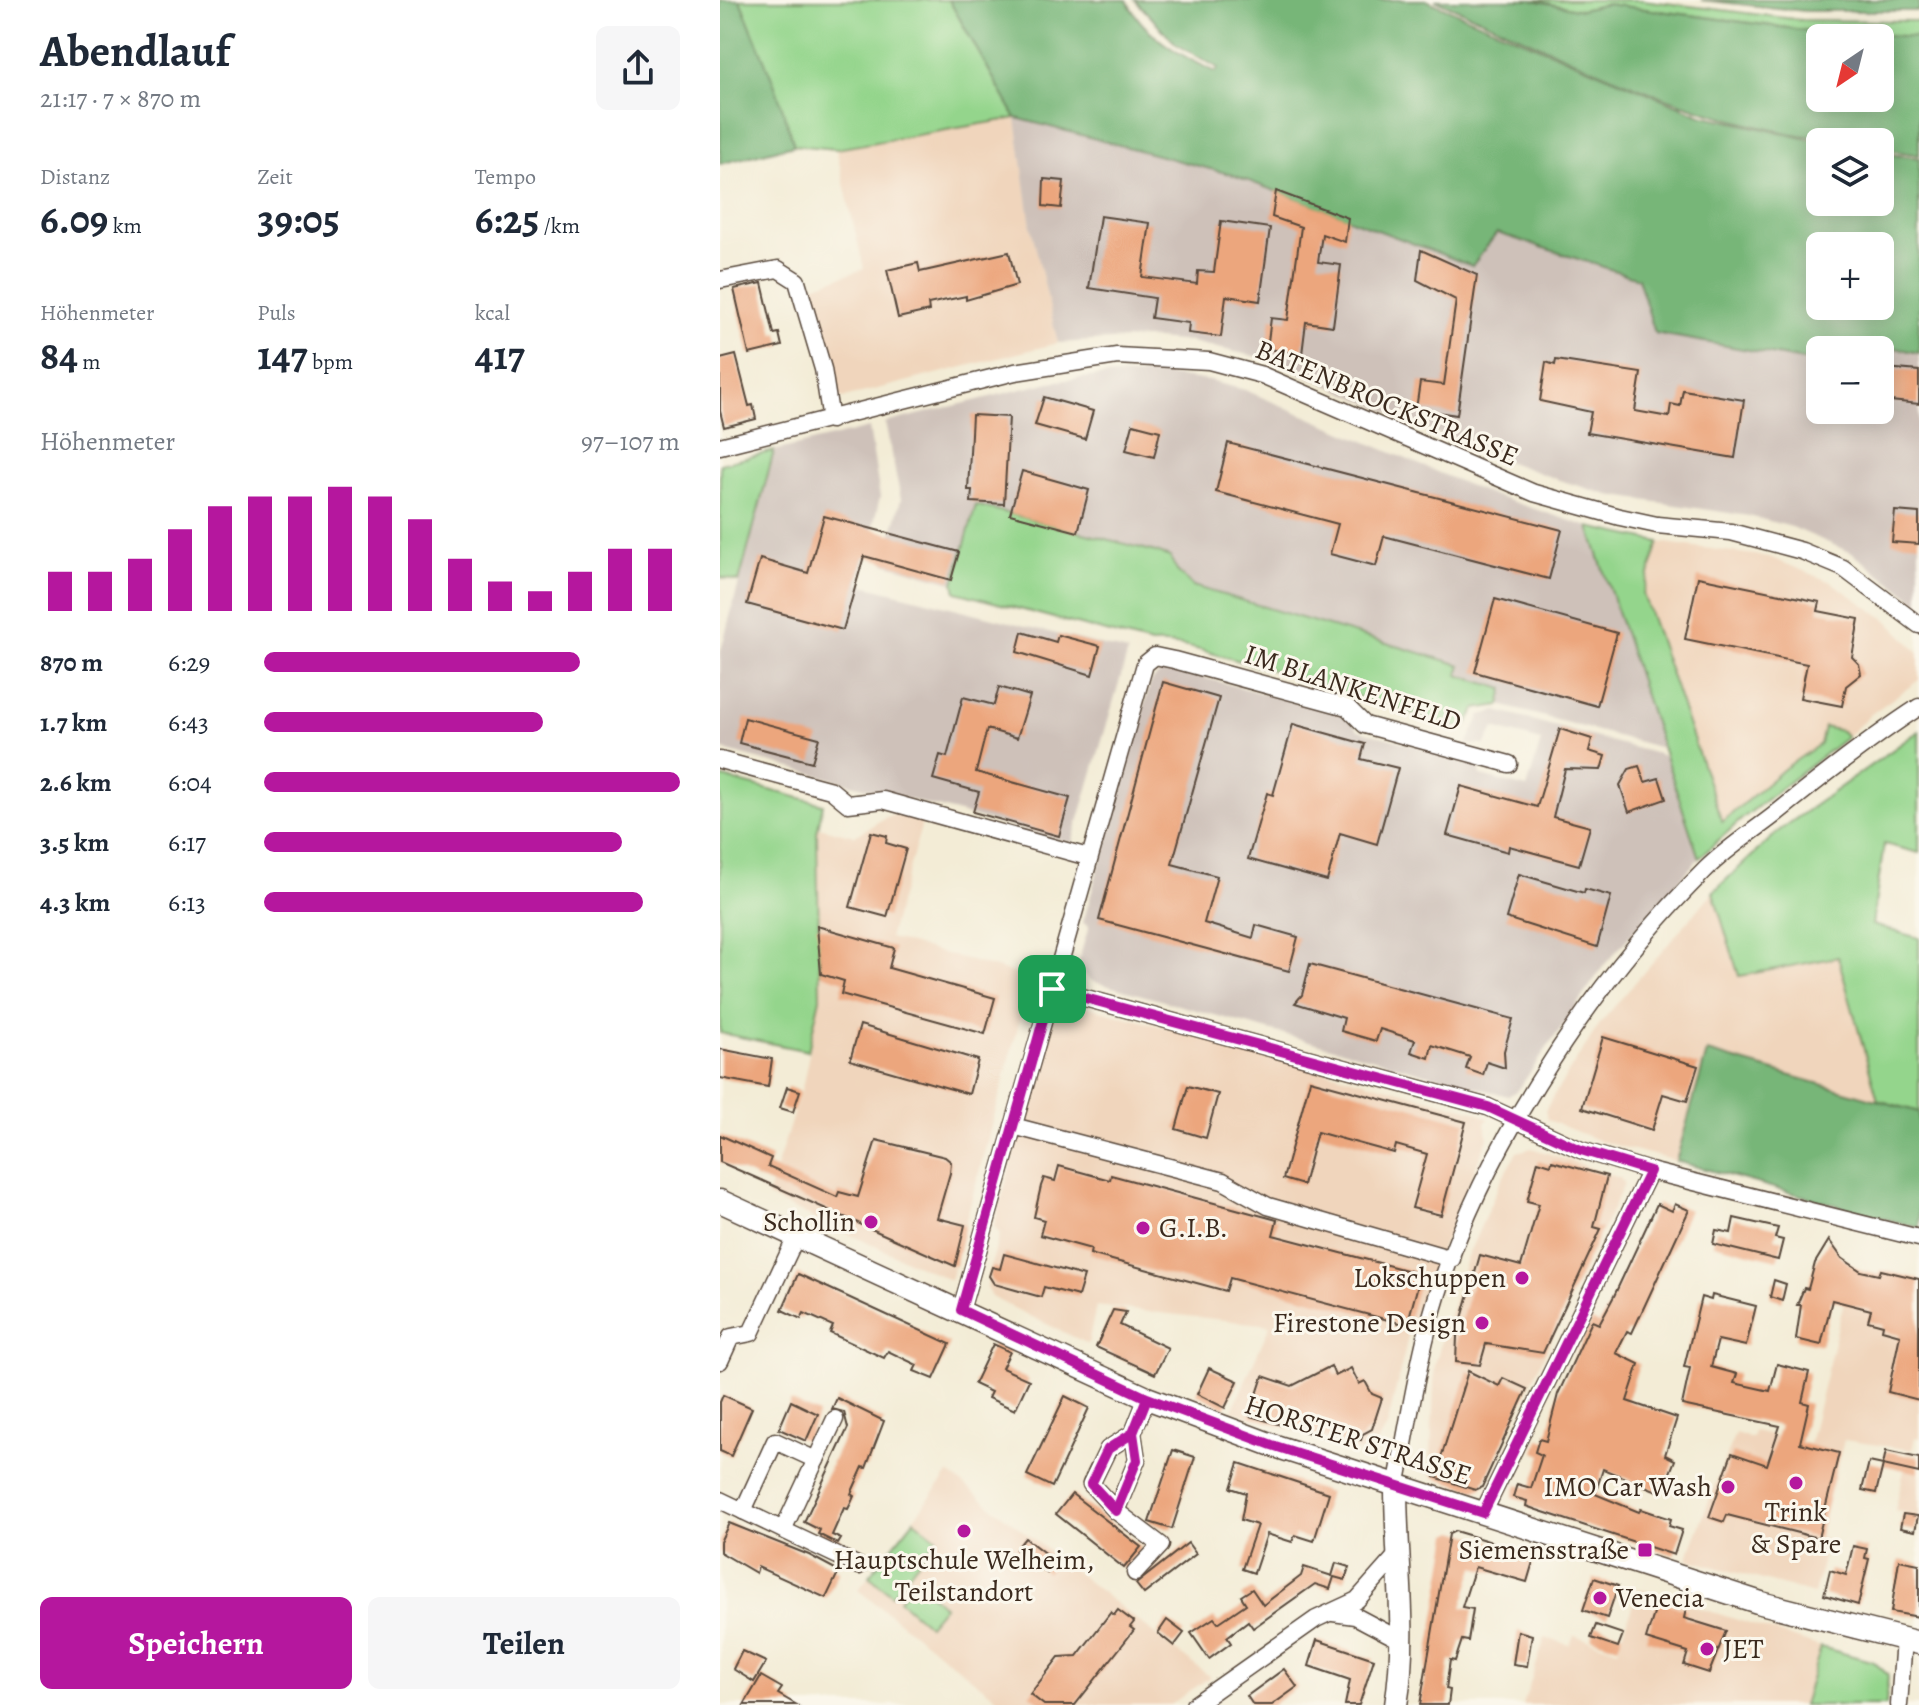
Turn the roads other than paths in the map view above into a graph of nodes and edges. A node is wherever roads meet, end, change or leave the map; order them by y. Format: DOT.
graph roads {
  1 [pos="720,280"];
  2 [pos="831,420"];
  3 [pos="720,446"];
  4 [pos="1919,625"];
  5 [pos="1919,707"];
  6 [pos="720,760"];
  7 [pos="1509,764"];
  8 [pos="1088,857"];
  9 [pos="1052,989"];
  10 [pos="1515,1122"];
  11 [pos="1013,1126"];
  12 [pos="1650,1171"];
  13 [pos="720,1201"];
  14 [pos="797,1235"];
  15 [pos="1919,1238"];
  16 [pos="1452,1259"];
  17 [pos="961,1310"];
  18 [pos="720,1361"];
  19 [pos="1147,1398"];
  20 [pos="835,1419"];
  21 [pos="1133,1433"];
  22 [pos="816,1460"];
  23 [pos="1396,1487"];
  24 [pos="720,1500"];
  25 [pos="743,1511"];
  26 [pos="1116,1511"];
  27 [pos="1483,1513"];
  28 [pos="783,1530"];
  29 [pos="1396,1556"];
  30 [pos="859,1566"];
  31 [pos="1135,1573"];
  32 [pos="1333,1613"];
  33 [pos="1404,1642"];
  34 [pos="1911,1642"];
  35 [pos="1194,1705"];
  36 [pos="1396,1705"];
  37 [pos="1899,1705"];
  1 -- 2 [label="street"];
  2 -- 3 [label="street, BATENBROCKSTRASSE"];
  2 -- 4 [label="street, BATENBROCKSTRASSE"];
  5 -- 10 [label="street"];
  6 -- 8 [label="street"];
  7 -- 8 [label="street, IM BLANKENFELD"];
  8 -- 9 [label="street, IM BLANKENFELD"];
  9 -- 10 [label="street"];
  9 -- 11 [label="street, IM BLANKENFELD"];
  10 -- 12 [label="street"];
  10 -- 16 [label="street"];
  11 -- 16 [label="street"];
  11 -- 17 [label="street, IM BLANKENFELD"];
  12 -- 15 [label="street"];
  12 -- 27 [label="street"];
  13 -- 14 [label="main road, HORSTER STRASSE"];
  14 -- 17 [label="main road, HORSTER STRASSE"];
  14 -- 18 [label="street"];
  16 -- 23 [label="street"];
  17 -- 19 [label="main road, HORSTER STRASSE"];
  19 -- 21 [label="street"];
  19 -- 23 [label="main road, HORSTER STRASSE"];
  20 -- 22 [label="street"];
  21 -- 26 [label="street"];
  21 -- 26 [label="street"];
  22 -- 25 [label="street"];
  22 -- 28 [label="street"];
  23 -- 27 [label="main road, HORSTER STRASSE"];
  23 -- 29 [label="main road"];
  24 -- 25 [label="street"];
  25 -- 28 [label="street"];
  26 -- 31 [label="street"];
  27 -- 34 [label="main road, HORSTER STRASSE"];
  28 -- 30 [label="street"];
  29 -- 32 [label="street"];
  29 -- 33 [label="main road"];
  32 -- 33 [label="street"];
  32 -- 35 [label="street"];
  33 -- 36 [label="main road"];
  34 -- 37 [label="street"];
}
